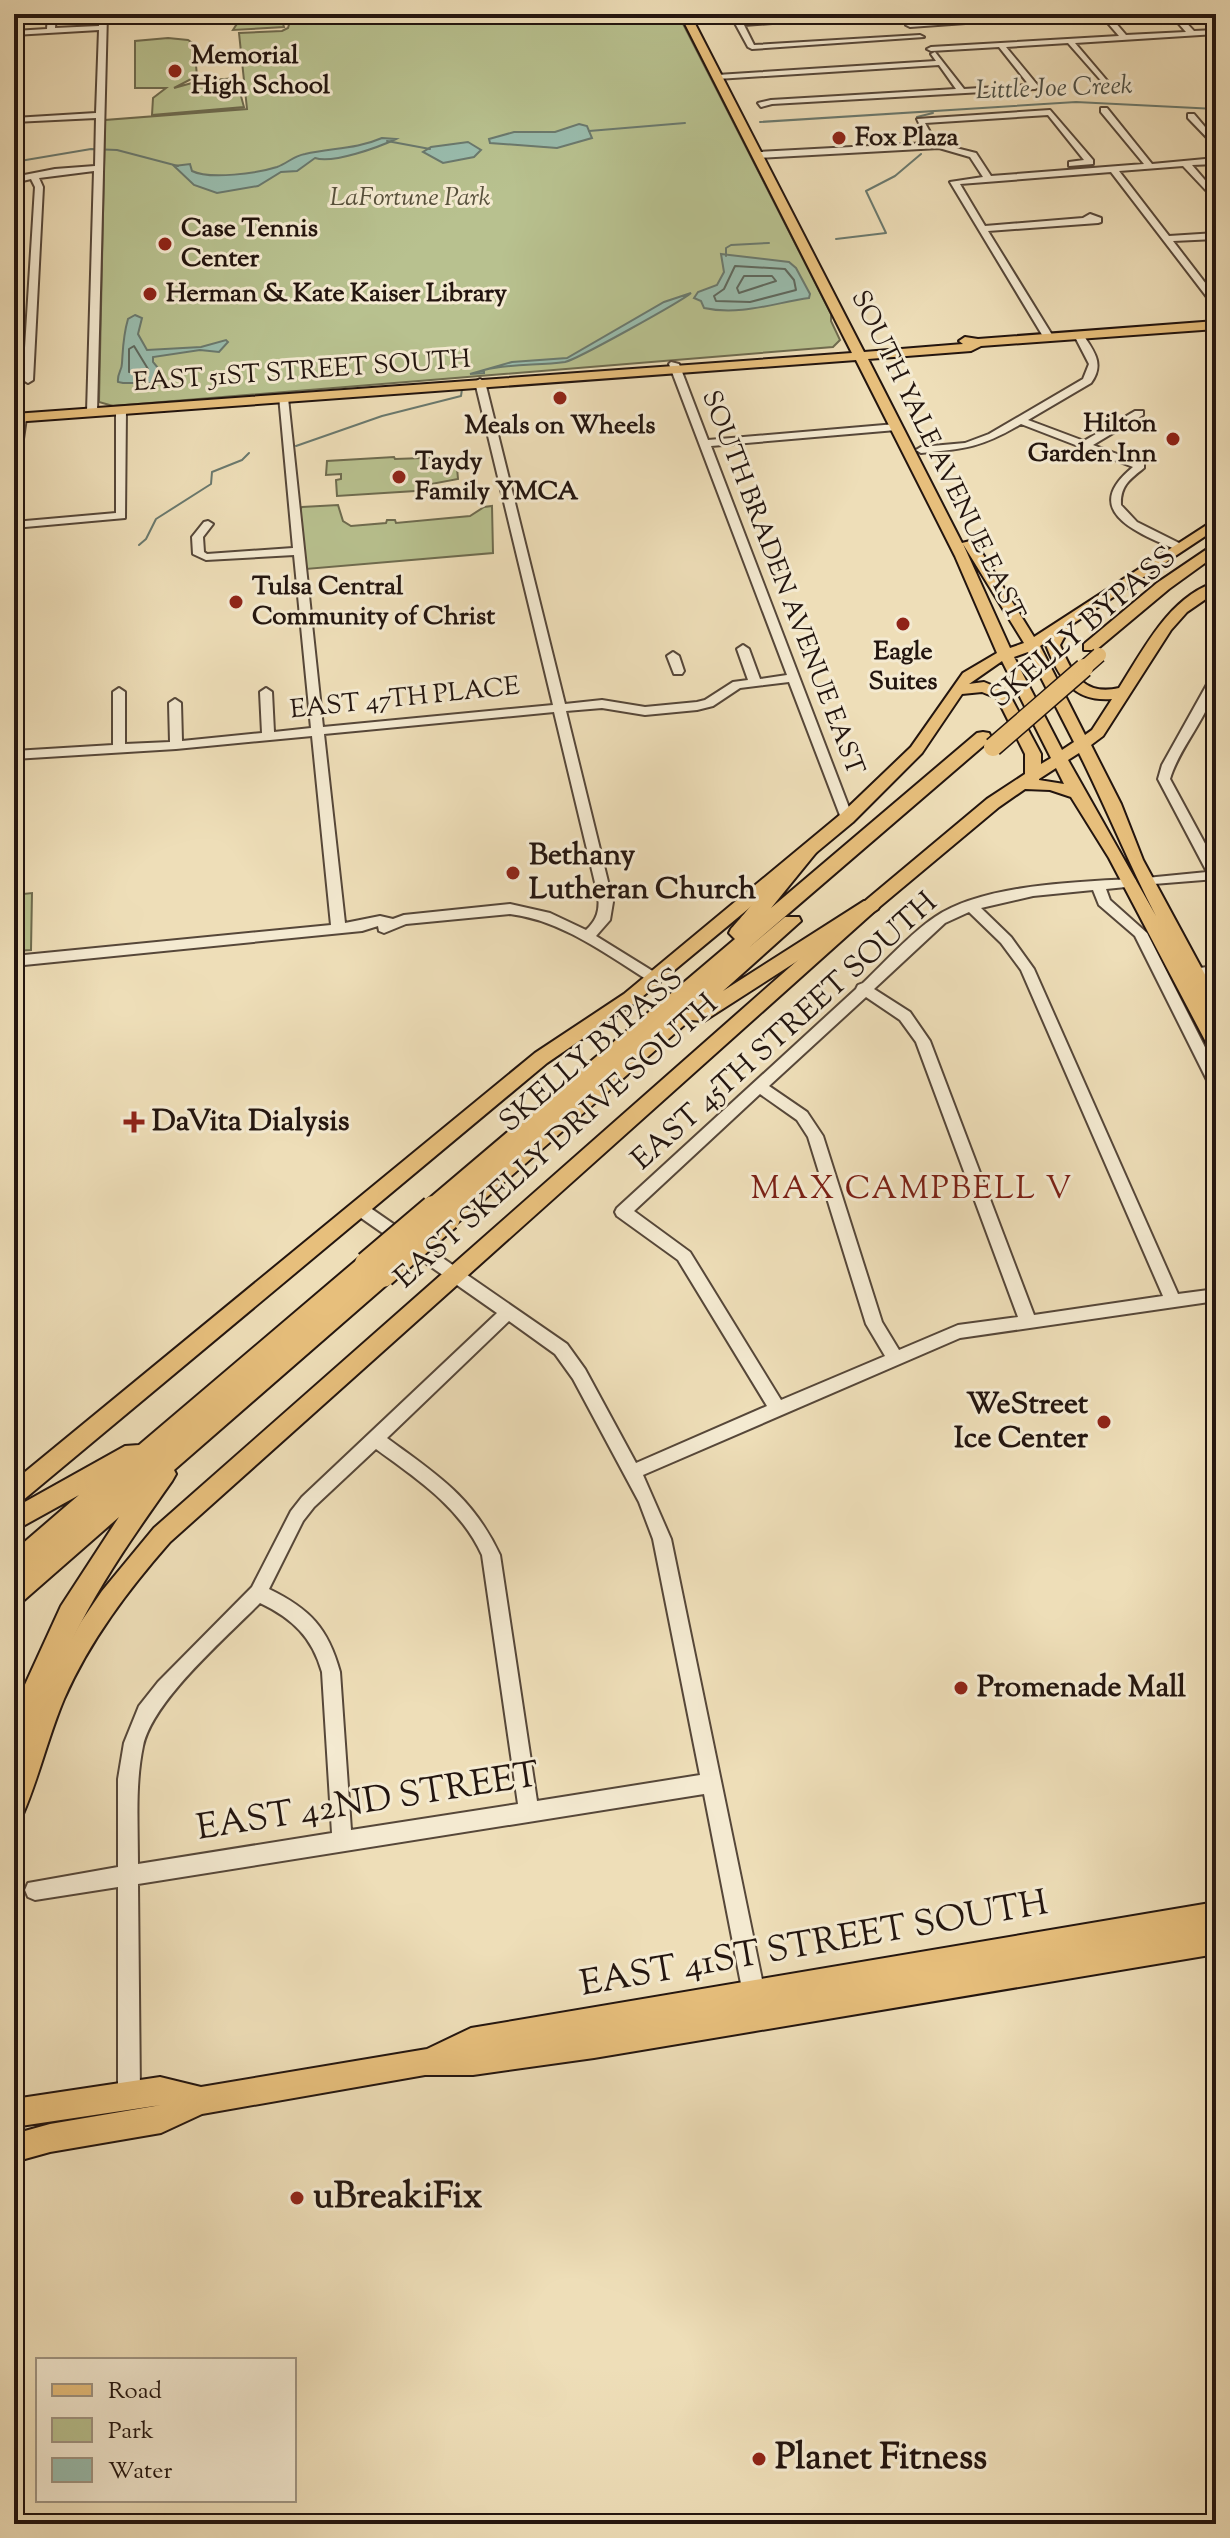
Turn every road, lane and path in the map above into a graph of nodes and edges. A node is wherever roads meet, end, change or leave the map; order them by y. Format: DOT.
graph roads {
  1 [pos="52,14"];
  2 [pos="103,14"];
  3 [pos="685,14"];
  4 [pos="694,14"];
  5 [pos="734,14"];
  6 [pos="892,14"];
  7 [pos="901,14"];
  8 [pos="1088,14"];
  9 [pos="1104,14"];
  10 [pos="1174,14"];
  11 [pos="739,23"];
  12 [pos="910,25"];
  13 [pos="103,28"];
  14 [pos="51,31"];
  15 [pos="1216,32"];
  16 [pos="14,33"];
  17 [pos="1192,33"];
  18 [pos="920,37"];
  19 [pos="1124,37"];
  20 [pos="1070,41"];
  21 [pos="1001,45"];
  22 [pos="931,49"];
  23 [pos="941,63"];
  24 [pos="722,76"];
  25 [pos="1105,83"];
  26 [pos="962,92"];
  27 [pos="761,105"];
  28 [pos="1104,110"];
  29 [pos="101,115"];
  30 [pos="1191,116"];
  31 [pos="43,118"];
  32 [pos="14,120"];
  33 [pos="1216,128"];
  34 [pos="1202,129"];
  35 [pos="42,134"];
  36 [pos="932,143"];
  37 [pos="1216,145"];
  38 [pos="763,156"];
  39 [pos="1216,161"];
  40 [pos="1185,163"];
  41 [pos="1149,165"];
  42 [pos="99,168"];
  43 [pos="1113,169"];
  44 [pos="984,171"];
  45 [pos="34,176"];
  46 [pos="14,180"];
  47 [pos="1216,197"];
  48 [pos="1085,220"];
  49 [pos="981,229"];
  50 [pos="1216,236"];
  51 [pos="1166,239"];
  52 [pos="1216,303"];
  53 [pos="1216,325"];
  54 [pos="1079,335"];
  55 [pos="1049,338"];
  56 [pos="28,344"];
  57 [pos="14,345"];
  58 [pos="864,352"];
  59 [pos="675,367"];
  60 [pos="28,380"];
  61 [pos="480,382"];
  62 [pos="283,398"];
  63 [pos="121,410"];
  64 [pos="92,412"];
  65 [pos="1139,413"];
  66 [pos="18,418"];
  67 [pos="1021,420"];
  68 [pos="902,427"];
  69 [pos="703,444"];
  70 [pos="1082,447"];
  71 [pos="921,450"];
  72 [pos="14,467"];
  73 [pos="938,497"];
  74 [pos="1216,523"];
  75 [pos="208,524"];
  76 [pos="14,526"];
  77 [pos="1179,547"];
  78 [pos="1216,548"];
  79 [pos="299,551"];
  80 [pos="972,562"];
  81 [pos="1216,562"];
  82 [pos="1216,586"];
  83 [pos="1015,615"];
  84 [pos="1069,620"];
  85 [pos="1032,645"];
  86 [pos="743,649"];
  87 [pos="1095,651"];
  88 [pos="1006,655"];
  89 [pos="673,656"];
  90 [pos="678,671"];
  91 [pos="794,678"];
  92 [pos="1216,679"];
  93 [pos="755,682"];
  94 [pos="956,690"];
  95 [pos="1126,691"];
  96 [pos="119,692"];
  97 [pos="266,692"];
  98 [pos="175,703"];
  99 [pos="560,708"];
  100 [pos="318,732"];
  101 [pos="268,736"];
  102 [pos="988,742"];
  103 [pos="1083,744"];
  104 [pos="176,745"];
  105 [pos="119,747"];
  106 [pos="14,755"];
  107 [pos="1060,760"];
  108 [pos="1027,781"];
  109 [pos="1077,794"];
  110 [pos="847,818"];
  111 [pos="810,849"];
  112 [pos="1216,875"];
  113 [pos="1138,883"];
  114 [pos="1098,886"];
  115 [pos="871,905"];
  116 [pos="970,905"];
  117 [pos="338,926"];
  118 [pos="585,938"];
  119 [pos="14,961"];
  120 [pos="1216,971"];
  121 [pos="1187,975"];
  122 [pos="654,978"];
  123 [pos="691,987"];
  124 [pos="863,988"];
  125 [pos="1216,1012"];
  126 [pos="657,1037"];
  127 [pos="1216,1044"];
  128 [pos="1216,1084"];
  129 [pos="759,1086"];
  130 [pos="360,1209"];
  131 [pos="440,1213"];
  132 [pos="456,1274"];
  133 [pos="1216,1295"];
  134 [pos="1173,1300"];
  135 [pos="509,1311"];
  136 [pos="1028,1321"];
  137 [pos="895,1358"];
  138 [pos="777,1408"];
  139 [pos="179,1437"];
  140 [pos="374,1438"];
  141 [pos="632,1472"];
  142 [pos="15,1492"];
  143 [pos="14,1520"];
  144 [pos="14,1566"];
  145 [pos="14,1593"];
  146 [pos="258,1593"];
  147 [pos="14,1773"];
  148 [pos="712,1783"];
  149 [pos="14,1806"];
  150 [pos="529,1812"];
  151 [pos="342,1841"];
  152 [pos="129,1875"];
  153 [pos="35,1890"];
  154 [pos="1216,1915"];
  155 [pos="1216,1941"];
  156 [pos="982,1968"];
  157 [pos="757,2006"];
  158 [pos="129,2095"];
  159 [pos="201,2101"];
  160 [pos="14,2113"];
  161 [pos="14,2148"];
  1 -- 14 [label="street"];
  2 -- 13 [label="street"];
  3 -- 24 [label="main road, SOUTH YALE AVENUE EAST"];
  4 -- 24 [label="main road, SOUTH YALE AVENUE EAST"];
  5 -- 11 [label="street"];
  6 -- 11 [label="street"];
  7 -- 12 [label="street"];
  8 -- 12 [label="street"];
  9 -- 19 [label="street"];
  10 -- 17 [label="street"];
  11 -- 18 [label="street"];
  12 -- 18 [label="street"];
  13 -- 14 [label="street"];
  13 -- 29 [label="street"];
  14 -- 16 [label="street"];
  15 -- 17 [label="street"];
  17 -- 19 [label="street"];
  18 -- 22 [label="street"];
  19 -- 20 [label="street"];
  20 -- 21 [label="street"];
  20 -- 25 [label="street"];
  21 -- 22 [label="street"];
  21 -- 26 [label="street"];
  22 -- 23 [label="street"];
  23 -- 24 [label="street"];
  23 -- 26 [label="street"];
  24 -- 38 [label="main road, SOUTH YALE AVENUE EAST"];
  26 -- 27 [label="street"];
  28 -- 41 [label="street"];
  29 -- 31 [label="street"];
  29 -- 42 [label="street"];
  30 -- 34 [label="street"];
  31 -- 32 [label="street"];
  31 -- 35 [label="street"];
  33 -- 34 [label="street"];
  34 -- 37 [label="street"];
  36 -- 38 [label="street"];
  36 -- 44 [label="street"];
  36 -- 44 [label="street"];
  38 -- 58 [label="main road, SOUTH YALE AVENUE EAST"];
  39 -- 40 [label="street"];
  40 -- 41 [label="street"];
  40 -- 47 [label="street"];
  41 -- 43 [label="street"];
  42 -- 45 [label="street"];
  42 -- 64 [label="street"];
  43 -- 44 [label="street"];
  43 -- 51 [label="street"];
  44 -- 49 [label="street"];
  45 -- 46 [label="street"];
  45 -- 56 [label="street"];
  48 -- 49 [label="street"];
  49 -- 55 [label="street"];
  50 -- 51 [label="street"];
  51 -- 52 [label="street"];
  53 -- 54 [label="main road, EAST 51ST STREET SOUTH"];
  54 -- 55 [label="main road, EAST 51ST STREET SOUTH"];
  54 -- 67 [label="street"];
  55 -- 58 [label="main road, EAST 51ST STREET SOUTH"];
  56 -- 57 [label="street"];
  56 -- 60 [label="street"];
  58 -- 59 [label="main road, EAST 51ST STREET SOUTH"];
  58 -- 68 [label="main road, SOUTH YALE AVENUE EAST"];
  59 -- 61 [label="main road, EAST 51ST STREET SOUTH"];
  59 -- 69 [label="street, SOUTH BRADEN AVENUE EAST"];
  61 -- 62 [label="main road, EAST 51ST STREET SOUTH"];
  61 -- 99 [label="street"];
  62 -- 63 [label="main road, EAST 51ST STREET SOUTH"];
  62 -- 79 [label="street"];
  63 -- 64 [label="main road, EAST 51ST STREET SOUTH"];
  63 -- 76 [label="street"];
  64 -- 66 [label="main road, EAST 51ST STREET SOUTH"];
  65 -- 70 [label="street"];
  66 -- 72 [label="street"];
  67 -- 70 [label="street"];
  67 -- 71 [label="street"];
  68 -- 69 [label="street"];
  68 -- 71 [label="main road, SOUTH YALE AVENUE EAST"];
  68 -- 73 [label="main road, SOUTH YALE AVENUE EAST"];
  69 -- 91 [label="street, SOUTH BRADEN AVENUE EAST"];
  70 -- 77 [label="street"];
  71 -- 73 [label="main road, SOUTH YALE AVENUE EAST"];
  73 -- 80 [label="main road, SOUTH YALE AVENUE EAST"];
  74 -- 77 [label="main road, EAST SKELLY DRIVE SOUTH"];
  75 -- 79 [label="street"];
  77 -- 84 [label="main road, EAST SKELLY DRIVE SOUTH"];
  78 -- 87 [label="highway, SKELLY BYPASS"];
  79 -- 100 [label="street"];
  80 -- 83 [label="main road, SOUTH YALE AVENUE EAST"];
  80 -- 88 [label="main road, SOUTH YALE AVENUE EAST"];
  81 -- 87 [label="highway, SKELLY BYPASS"];
  82 -- 95 [label="main road, EAST SKELLY DRIVE SOUTH"];
  83 -- 84 [label="main road"];
  83 -- 85 [label="main road, SOUTH YALE AVENUE EAST"];
  84 -- 85 [label="main road, EAST SKELLY DRIVE SOUTH"];
  84 -- 95 [label="main road"];
  85 -- 88 [label="main road, EAST SKELLY DRIVE SOUTH"];
  85 -- 103 [label="main road, SOUTH YALE AVENUE EAST"];
  86 -- 93 [label="street"];
  87 -- 102 [label="highway, SKELLY BYPASS, bridge"];
  88 -- 94 [label="main road, EAST SKELLY DRIVE SOUTH"];
  88 -- 107 [label="main road, SOUTH YALE AVENUE EAST"];
  89 -- 90 [label="street"];
  91 -- 93 [label="street, EAST 47TH PLACE"];
  91 -- 110 [label="street, SOUTH BRADEN AVENUE EAST"];
  92 -- 112 [label="street"];
  93 -- 99 [label="street, EAST 47TH PLACE"];
  94 -- 108 [label="main road"];
  94 -- 110 [label="main road, EAST SKELLY DRIVE SOUTH"];
  95 -- 103 [label="main road, EAST SKELLY DRIVE SOUTH"];
  96 -- 105 [label="street"];
  97 -- 101 [label="street"];
  98 -- 104 [label="street"];
  99 -- 100 [label="street, EAST 47TH PLACE"];
  99 -- 118 [label="street"];
  100 -- 101 [label="street, EAST 47TH PLACE"];
  100 -- 117 [label="street"];
  101 -- 104 [label="street, EAST 47TH PLACE"];
  102 -- 123 [label="highway, SKELLY BYPASS"];
  102 -- 126 [label="highway, SKELLY BYPASS"];
  103 -- 107 [label="main road, EAST SKELLY DRIVE SOUTH"];
  103 -- 113 [label="main road, SOUTH YALE AVENUE EAST"];
  104 -- 105 [label="street, EAST 47TH PLACE"];
  105 -- 106 [label="street, EAST 47TH PLACE"];
  107 -- 108 [label="main road, EAST SKELLY DRIVE SOUTH"];
  107 -- 109 [label="main road, SOUTH YALE AVENUE EAST"];
  108 -- 109 [label="main road"];
  108 -- 115 [label="main road, EAST SKELLY DRIVE SOUTH"];
  109 -- 113 [label="main road, SOUTH YALE AVENUE EAST"];
  110 -- 111 [label="main road, EAST SKELLY DRIVE SOUTH"];
  111 -- 122 [label="main road, EAST SKELLY DRIVE SOUTH"];
  111 -- 123 [label="highway"];
  112 -- 113 [label="street, EAST 45TH STREET SOUTH"];
  113 -- 114 [label="street, EAST 45TH STREET SOUTH"];
  113 -- 121 [label="main road, SOUTH YALE AVENUE EAST"];
  114 -- 116 [label="street, EAST 45TH STREET SOUTH"];
  114 -- 128 [label="street"];
  115 -- 126 [label="highway"];
  115 -- 132 [label="main road, EAST SKELLY DRIVE SOUTH"];
  116 -- 124 [label="street, EAST 45TH STREET SOUTH"];
  116 -- 134 [label="street"];
  117 -- 118 [label="street"];
  117 -- 119 [label="street"];
  118 -- 122 [label="street"];
  120 -- 121 [label="street"];
  121 -- 125 [label="main road, SOUTH YALE AVENUE EAST"];
  121 -- 127 [label="main road, SOUTH YALE AVENUE EAST"];
  122 -- 130 [label="main road, EAST SKELLY DRIVE SOUTH"];
  123 -- 131 [label="highway, SKELLY BYPASS"];
  124 -- 129 [label="street, EAST 45TH STREET SOUTH"];
  124 -- 136 [label="street"];
  126 -- 131 [label="highway, SKELLY BYPASS"];
  129 -- 137 [label="street"];
  129 -- 138 [label="street, EAST 45TH STREET SOUTH"];
  130 -- 132 [label="street"];
  130 -- 142 [label="main road, EAST SKELLY DRIVE SOUTH"];
  131 -- 139 [label="highway, SKELLY BYPASS, bridge"];
  132 -- 135 [label="street"];
  132 -- 149 [label="main road, EAST SKELLY DRIVE SOUTH"];
  133 -- 134 [label="street"];
  134 -- 136 [label="street"];
  135 -- 140 [label="street"];
  135 -- 141 [label="street"];
  136 -- 137 [label="street"];
  137 -- 138 [label="street"];
  138 -- 141 [label="street"];
  139 -- 143 [label="highway"];
  139 -- 144 [label="highway, SKELLY BYPASS"];
  139 -- 145 [label="highway, SKELLY BYPASS"];
  139 -- 147 [label="highway"];
  140 -- 146 [label="street"];
  140 -- 150 [label="street"];
  141 -- 148 [label="street"];
  146 -- 151 [label="street"];
  146 -- 152 [label="street"];
  148 -- 150 [label="street, EAST 42ND STREET"];
  148 -- 157 [label="street"];
  150 -- 151 [label="street, EAST 42ND STREET"];
  151 -- 152 [label="street, EAST 42ND STREET"];
  152 -- 153 [label="street, EAST 42ND STREET"];
  152 -- 158 [label="street"];
  154 -- 156 [label="main road, EAST 41ST STREET SOUTH"];
  155 -- 156 [label="main road, EAST 41ST STREET SOUTH"];
  156 -- 157 [label="main road, EAST 41ST STREET SOUTH"];
  157 -- 159 [label="main road, EAST 41ST STREET SOUTH"];
  158 -- 159 [label="main road, EAST 41ST STREET SOUTH"];
  158 -- 160 [label="main road, EAST 41ST STREET SOUTH"];
  159 -- 161 [label="main road, EAST 41ST STREET SOUTH"];
}
